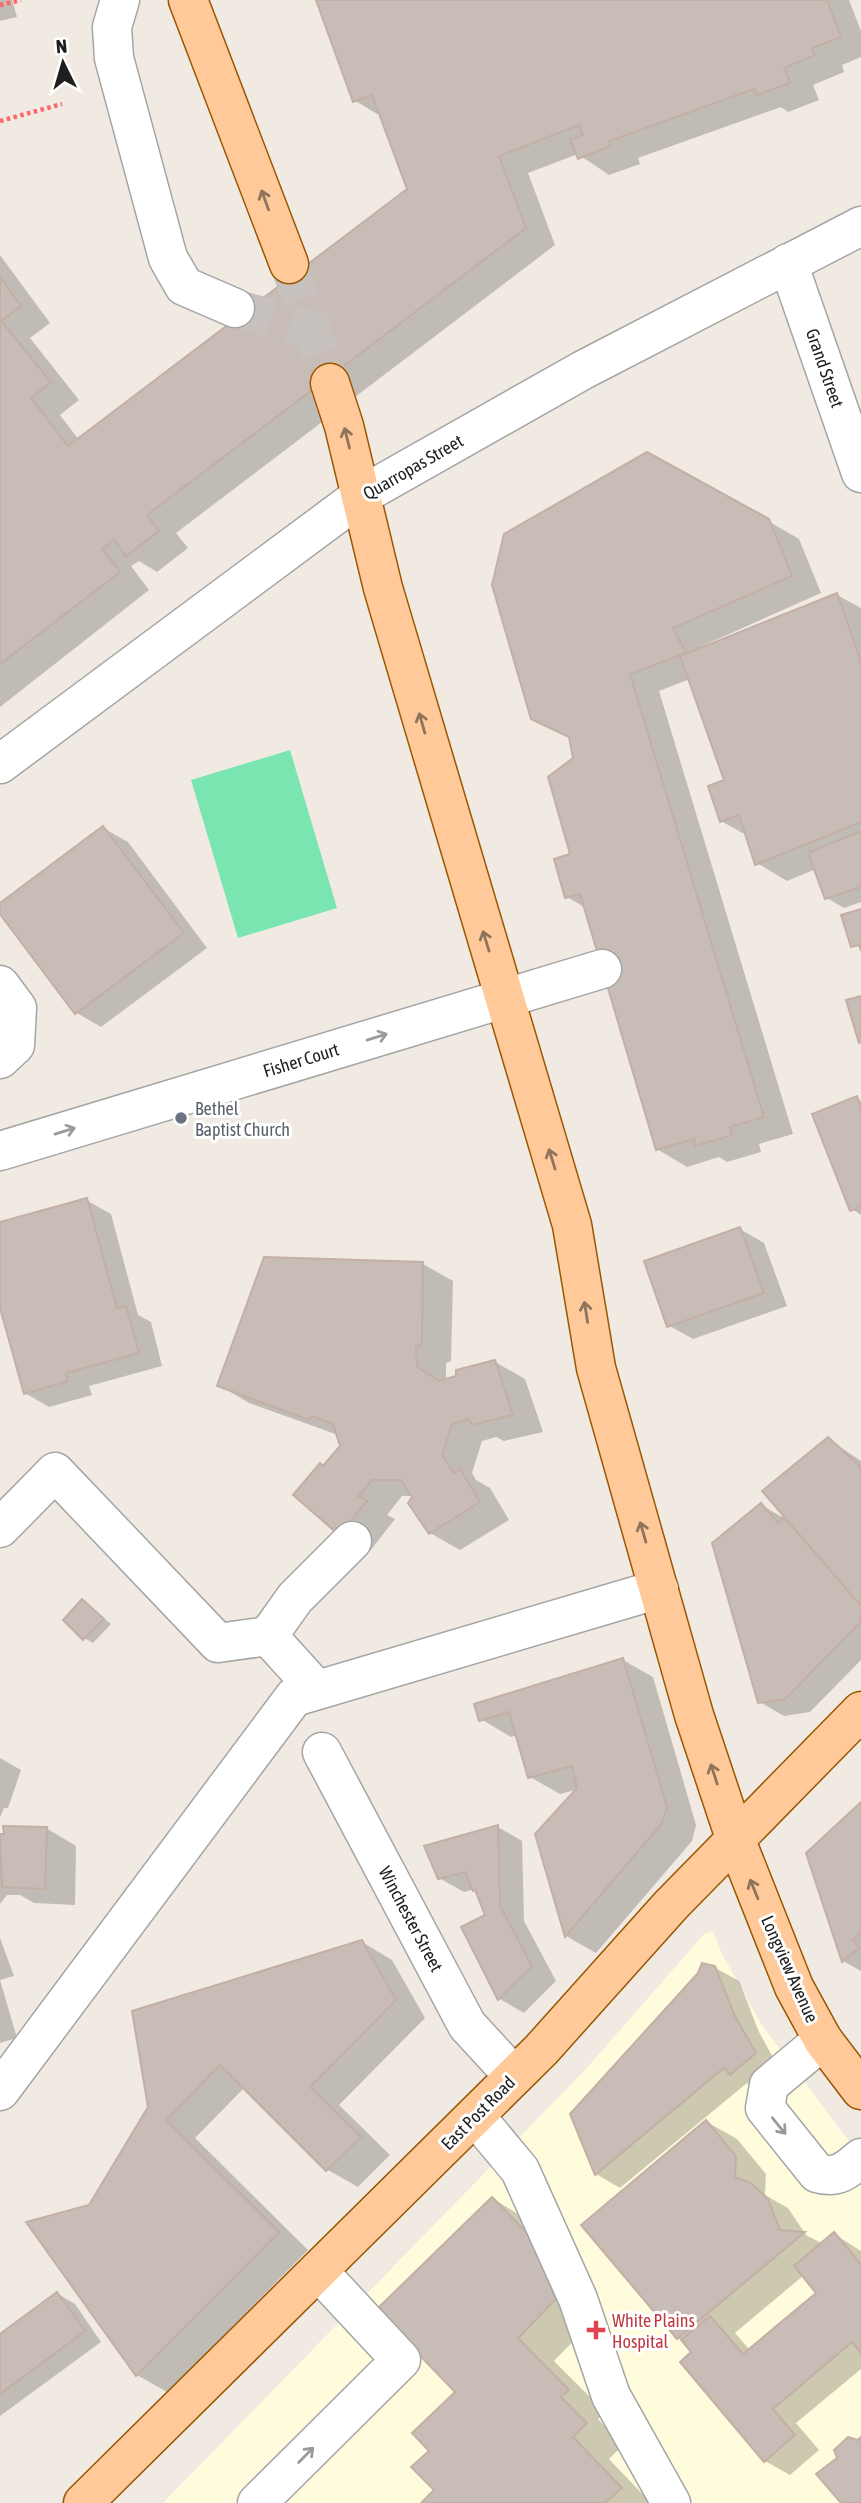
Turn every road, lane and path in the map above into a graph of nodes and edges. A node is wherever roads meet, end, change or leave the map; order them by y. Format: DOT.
graph roads {
  1 [pos="21,0"];
  2 [pos="120,0"];
  3 [pos="188,0"];
  4 [pos="0,5"];
  5 [pos="62,104"];
  6 [pos="0,121"];
  7 [pos="861,226"];
  8 [pos="788,263"];
  9 [pos="289,264"];
  10 [pos="235,309"];
  11 [pos="330,383"];
  12 [pos="861,473"];
  13 [pos="362,495"];
  14 [pos="0,764"];
  15 [pos="602,970"];
  16 [pos="0,985"];
  17 [pos="503,999"];
  18 [pos="0,1059"];
  19 [pos="1,1147"];
  20 [pos="0,1528"];
  21 [pos="352,1541"];
  22 [pos="659,1589"];
  23 [pos="268,1636"];
  24 [pos="317,1690"];
  25 [pos="861,1711"];
  26 [pos="322,1752"];
  27 [pos="735,1838"];
  28 [pos="823,2040"];
  29 [pos="514,2076"];
  30 [pos="861,2090"];
  31 [pos="0,2091"];
  32 [pos="475,2116"];
  33 [pos="861,2158"];
  34 [pos="318,2272"];
  35 [pos="83,2503"];
  36 [pos="257,2503"];
  37 [pos="671,2503"];
  1 -- 4 [label="path"];
  2 -- 10 [label="street"];
  9 -- 3 [label="main road, one-way"];
  5 -- 6 [label="path"];
  7 -- 8 [label="street, Quarropas Street"];
  8 -- 12 [label="street, Grand Street"];
  8 -- 13 [label="street, Quarropas Street"];
  13 -- 11 [label="main road, Longview Avenue, one-way"];
  13 -- 14 [label="street, Quarropas Street"];
  17 -- 13 [label="main road, Longview Avenue, one-way"];
  15 -- 17 [label="street, Fisher Court"];
  16 -- 18 [label="street"];
  19 -- 17 [label="street, Fisher Court, one-way"];
  22 -- 17 [label="main road, Longview Avenue, one-way"];
  20 -- 23 [label="street"];
  21 -- 23 [label="street"];
  22 -- 24 [label="street"];
  27 -- 22 [label="main road, Longview Avenue, one-way"];
  23 -- 24 [label="street"];
  24 -- 31 [label="street"];
  25 -- 27 [label="main road, East Post Road"];
  26 -- 29 [label="street, Winchester Street"];
  28 -- 27 [label="main road, Longview Avenue, one-way"];
  27 -- 29 [label="main road, East Post Road"];
  28 -- 30 [label="main road, Longview Avenue"];
  28 -- 33 [label="street, one-way"];
  29 -- 32 [label="main road, East Post Road"];
  32 -- 34 [label="main road, East Post Road"];
  32 -- 37 [label="street"];
  34 -- 35 [label="main road, East Post Road"];
  36 -- 34 [label="street, one-way"];
}
